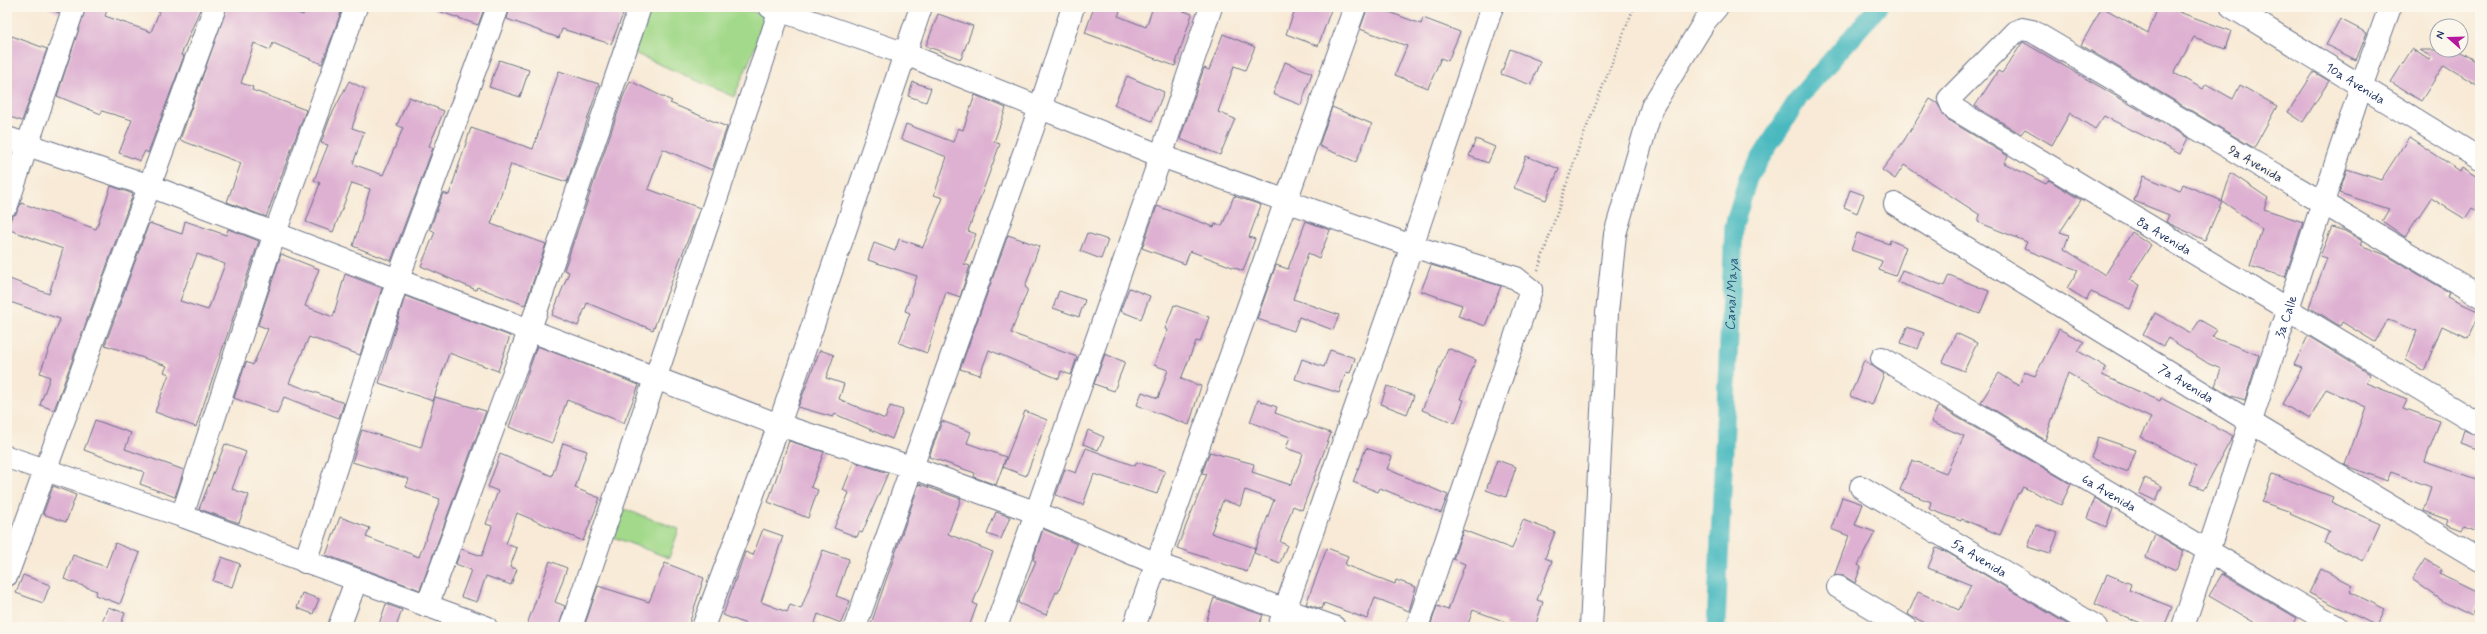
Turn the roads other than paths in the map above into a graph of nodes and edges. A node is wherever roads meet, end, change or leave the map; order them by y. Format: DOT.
graph roads {
  1 [pos="74,7"];
  2 [pos="215,7"];
  3 [pos="356,7"];
  4 [pos="498,7"];
  5 [pos="640,7"];
  6 [pos="921,7"];
  7 [pos="1073,7"];
  8 [pos="1211,7"];
  9 [pos="1355,7"];
  10 [pos="1492,7"];
  11 [pos="1717,7"];
  12 [pos="2232,7"];
  13 [pos="2390,7"];
  14 [pos="776,8"];
  15 [pos="2032,31"];
  16 [pos="903,53"];
  17 [pos="2361,87"];
  18 [pos="1040,108"];
  19 [pos="7,138"];
  20 [pos="27,145"];
  21 [pos="1161,156"];
  22 [pos="2480,159"];
  23 [pos="150,186"];
  24 [pos="1285,201"];
  25 [pos="2323,202"];
  26 [pos="1895,204"];
  27 [pos="7,205"];
  28 [pos="276,233"];
  29 [pos="1412,246"];
  30 [pos="398,279"];
  31 [pos="2480,296"];
  32 [pos="2288,309"];
  33 [pos="530,329"];
  34 [pos="1882,358"];
  35 [pos="654,378"];
  36 [pos="2250,422"];
  37 [pos="779,425"];
  38 [pos="2480,425"];
  39 [pos="7,457"];
  40 [pos="911,467"];
  41 [pos="47,470"];
  42 [pos="1861,487"];
  43 [pos="1037,513"];
  44 [pos="182,516"];
  45 [pos="2208,550"];
  46 [pos="2480,560"];
  47 [pos="305,562"];
  48 [pos="1156,564"];
  49 [pos="7,575"];
  50 [pos="356,581"];
  51 [pos="1838,587"];
  52 [pos="427,606"];
  53 [pos="1282,619"];
  54 [pos="339,627"];
  55 [pos="486,627"];
  56 [pos="571,627"];
  57 [pos="703,627"];
  58 [pos="855,627"];
  59 [pos="996,627"];
  60 [pos="1134,627"];
  61 [pos="1334,627"];
  62 [pos="1417,627"];
  63 [pos="1591,627"];
  64 [pos="1905,627"];
  65 [pos="2097,627"];
  66 [pos="2183,627"];
  67 [pos="2337,627"];
  1 -- 20 [label="street"];
  2 -- 23 [label="street"];
  3 -- 28 [label="street"];
  4 -- 30 [label="street"];
  5 -- 33 [label="street"];
  6 -- 16 [label="street"];
  7 -- 18 [label="street"];
  8 -- 21 [label="street"];
  9 -- 24 [label="street"];
  10 -- 29 [label="street"];
  11 -- 63 [label="street"];
  12 -- 17 [label="street, 10a Avenida"];
  13 -- 17 [label="street, 3a Calle"];
  14 -- 16 [label="street"];
  14 -- 35 [label="street"];
  15 -- 25 [label="street, 9a Avenida"];
  15 -- 32 [label="street, 8a Avenida"];
  16 -- 18 [label="street"];
  16 -- 37 [label="street"];
  17 -- 22 [label="street, 10a Avenida"];
  17 -- 25 [label="street, 3a Calle"];
  18 -- 21 [label="street"];
  18 -- 40 [label="street"];
  19 -- 20 [label="street"];
  20 -- 23 [label="street"];
  20 -- 27 [label="street"];
  21 -- 24 [label="street"];
  21 -- 43 [label="street"];
  23 -- 28 [label="street"];
  23 -- 41 [label="street"];
  24 -- 29 [label="street"];
  24 -- 48 [label="street"];
  25 -- 31 [label="street, 9a Avenida"];
  25 -- 32 [label="street, 3a Calle"];
  26 -- 36 [label="street, 7a Avenida"];
  28 -- 30 [label="street"];
  28 -- 44 [label="street"];
  29 -- 53 [label="street"];
  29 -- 62 [label="street"];
  30 -- 33 [label="street"];
  30 -- 47 [label="street"];
  32 -- 36 [label="street, 3a Calle"];
  32 -- 38 [label="street, 8a Avenida"];
  33 -- 35 [label="street"];
  33 -- 52 [label="street"];
  34 -- 45 [label="street, 6a Avenida"];
  35 -- 37 [label="street"];
  35 -- 56 [label="street"];
  36 -- 45 [label="street, 3a Calle"];
  36 -- 46 [label="street, 7a Avenida"];
  37 -- 40 [label="street"];
  37 -- 57 [label="street"];
  39 -- 41 [label="street"];
  40 -- 43 [label="street"];
  40 -- 58 [label="street"];
  41 -- 44 [label="street"];
  41 -- 49 [label="street"];
  42 -- 65 [label="street, 5a Avenida"];
  43 -- 48 [label="street"];
  43 -- 59 [label="street"];
  44 -- 47 [label="street"];
  45 -- 66 [label="street, 3a Calle"];
  45 -- 67 [label="street, 6a Avenida"];
  47 -- 50 [label="street"];
  48 -- 53 [label="street"];
  48 -- 60 [label="street"];
  50 -- 52 [label="street"];
  50 -- 54 [label="street"];
  51 -- 64 [label="street"];
  52 -- 55 [label="street"];
  53 -- 61 [label="street"];
}
